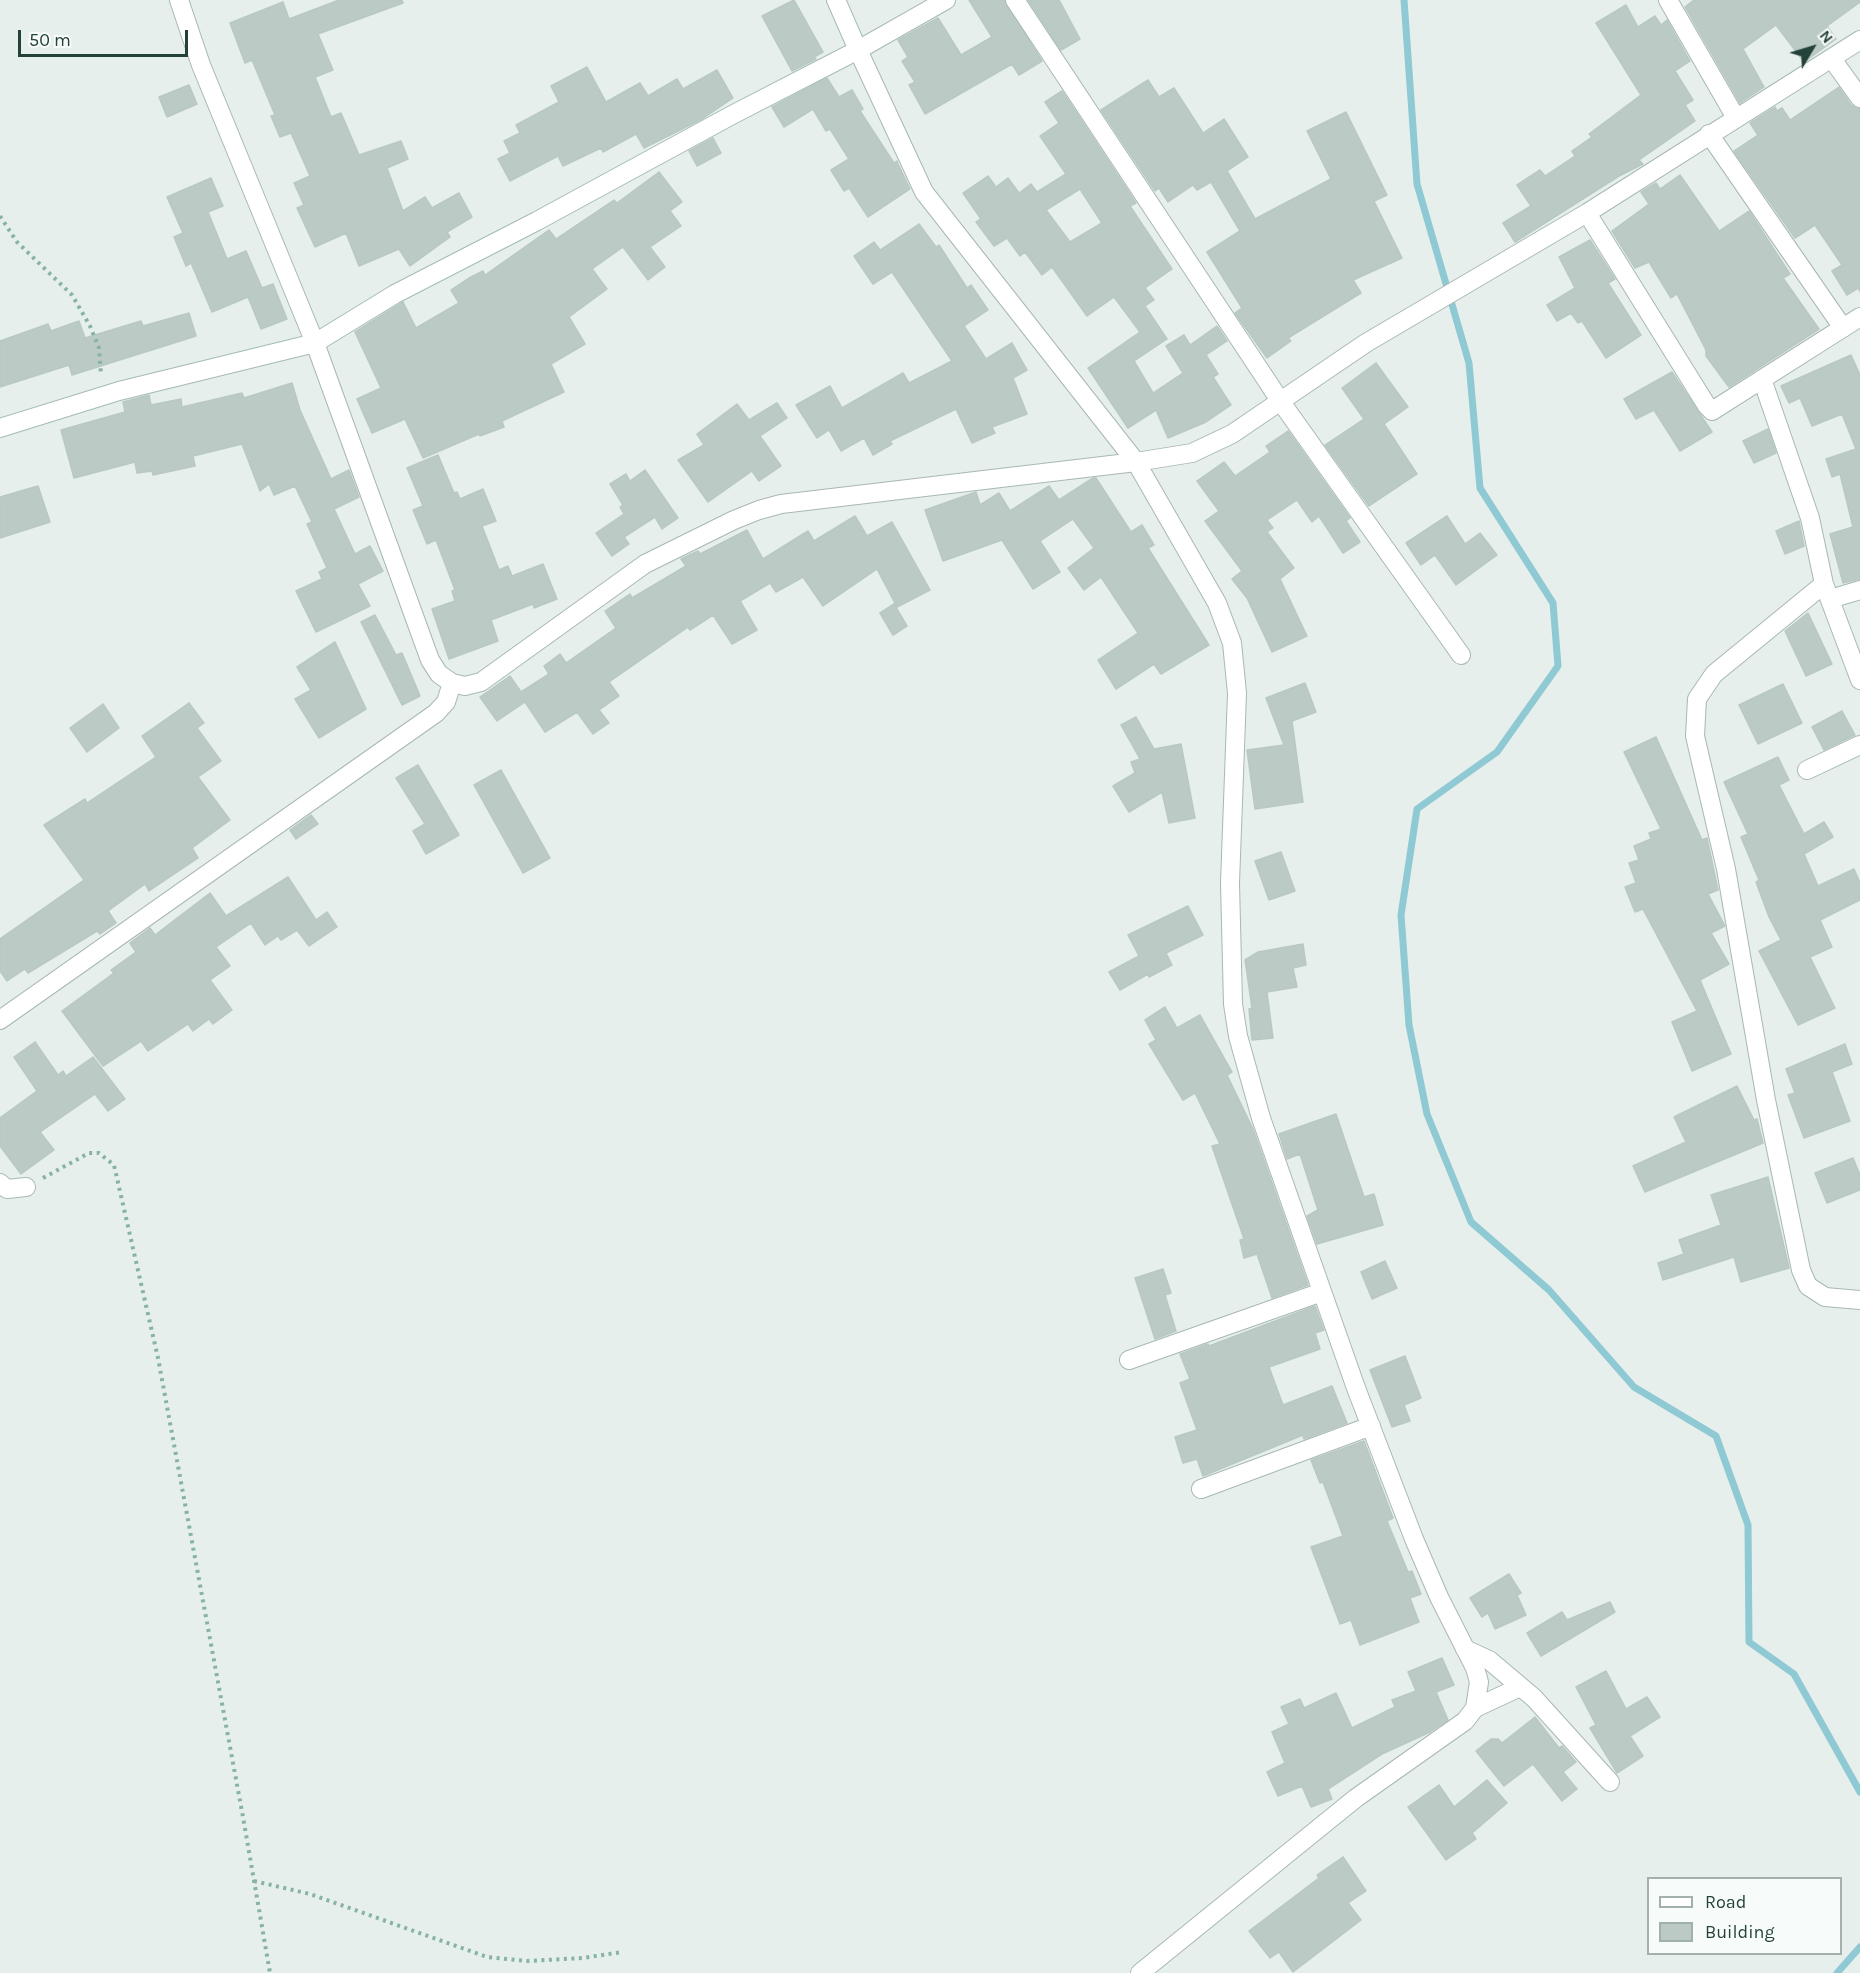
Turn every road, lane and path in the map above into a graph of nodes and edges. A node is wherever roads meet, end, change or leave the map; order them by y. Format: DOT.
graph roads {
  1 [pos="179,0"];
  2 [pos="836,0"];
  3 [pos="946,0"];
  4 [pos="1015,0"];
  5 [pos="1668,0"];
  6 [pos="1860,40"];
  7 [pos="858,50"];
  8 [pos="1832,59"];
  9 [pos="1860,98"];
  10 [pos="1736,117"];
  11 [pos="1709,134"];
  12 [pos="1587,213"];
  13 [pos="0,216"];
  14 [pos="1860,317"];
  15 [pos="1843,328"];
  16 [pos="315,343"];
  17 [pos="1762,379"];
  18 [pos="119,392"];
  19 [pos="1281,402"];
  20 [pos="0,428"];
  21 [pos="1136,462"];
  22 [pos="1860,590"];
  23 [pos="1827,591"];
  24 [pos="1461,655"];
  25 [pos="1860,680"];
  26 [pos="452,683"];
  27 [pos="1860,745"];
  28 [pos="1807,770"];
  29 [pos="0,1020"];
  30 [pos="0,1183"];
  31 [pos="26,1187"];
  32 [pos="1322,1292"];
  33 [pos="1860,1300"];
  34 [pos="1129,1360"];
  35 [pos="1371,1426"];
  36 [pos="1201,1489"];
  37 [pos="1466,1649"];
  38 [pos="1518,1688"];
  39 [pos="1475,1708"];
  40 [pos="1610,1782"];
  41 [pos="254,1881"];
  42 [pos="622,1952"];
  43 [pos="270,1973"];
  44 [pos="1140,1973"];
  1 -- 16 [label="street"];
  2 -- 7 [label="street"];
  3 -- 7 [label="street"];
  4 -- 19 [label="street"];
  5 -- 10 [label="street"];
  6 -- 8 [label="street"];
  7 -- 16 [label="street"];
  7 -- 21 [label="street"];
  8 -- 9 [label="street"];
  8 -- 10 [label="street"];
  10 -- 11 [label="street"];
  11 -- 12 [label="street"];
  11 -- 15 [label="street"];
  12 -- 17 [label="street"];
  12 -- 19 [label="street"];
  13 -- 18 [label="path"];
  14 -- 15 [label="street"];
  15 -- 17 [label="street"];
  16 -- 18 [label="street"];
  16 -- 26 [label="street"];
  17 -- 23 [label="street"];
  18 -- 20 [label="street"];
  19 -- 21 [label="street"];
  19 -- 24 [label="street"];
  21 -- 26 [label="street"];
  21 -- 32 [label="street"];
  22 -- 23 [label="street"];
  23 -- 25 [label="street"];
  23 -- 33 [label="street"];
  26 -- 29 [label="street"];
  27 -- 28 [label="street"];
  30 -- 31 [label="street"];
  31 -- 41 [label="path"];
  32 -- 34 [label="street"];
  32 -- 35 [label="street"];
  35 -- 36 [label="street"];
  35 -- 37 [label="street"];
  37 -- 38 [label="street"];
  37 -- 39 [label="street"];
  38 -- 39 [label="street"];
  38 -- 40 [label="street"];
  39 -- 44 [label="street"];
  41 -- 42 [label="path"];
  41 -- 43 [label="path"];
}
